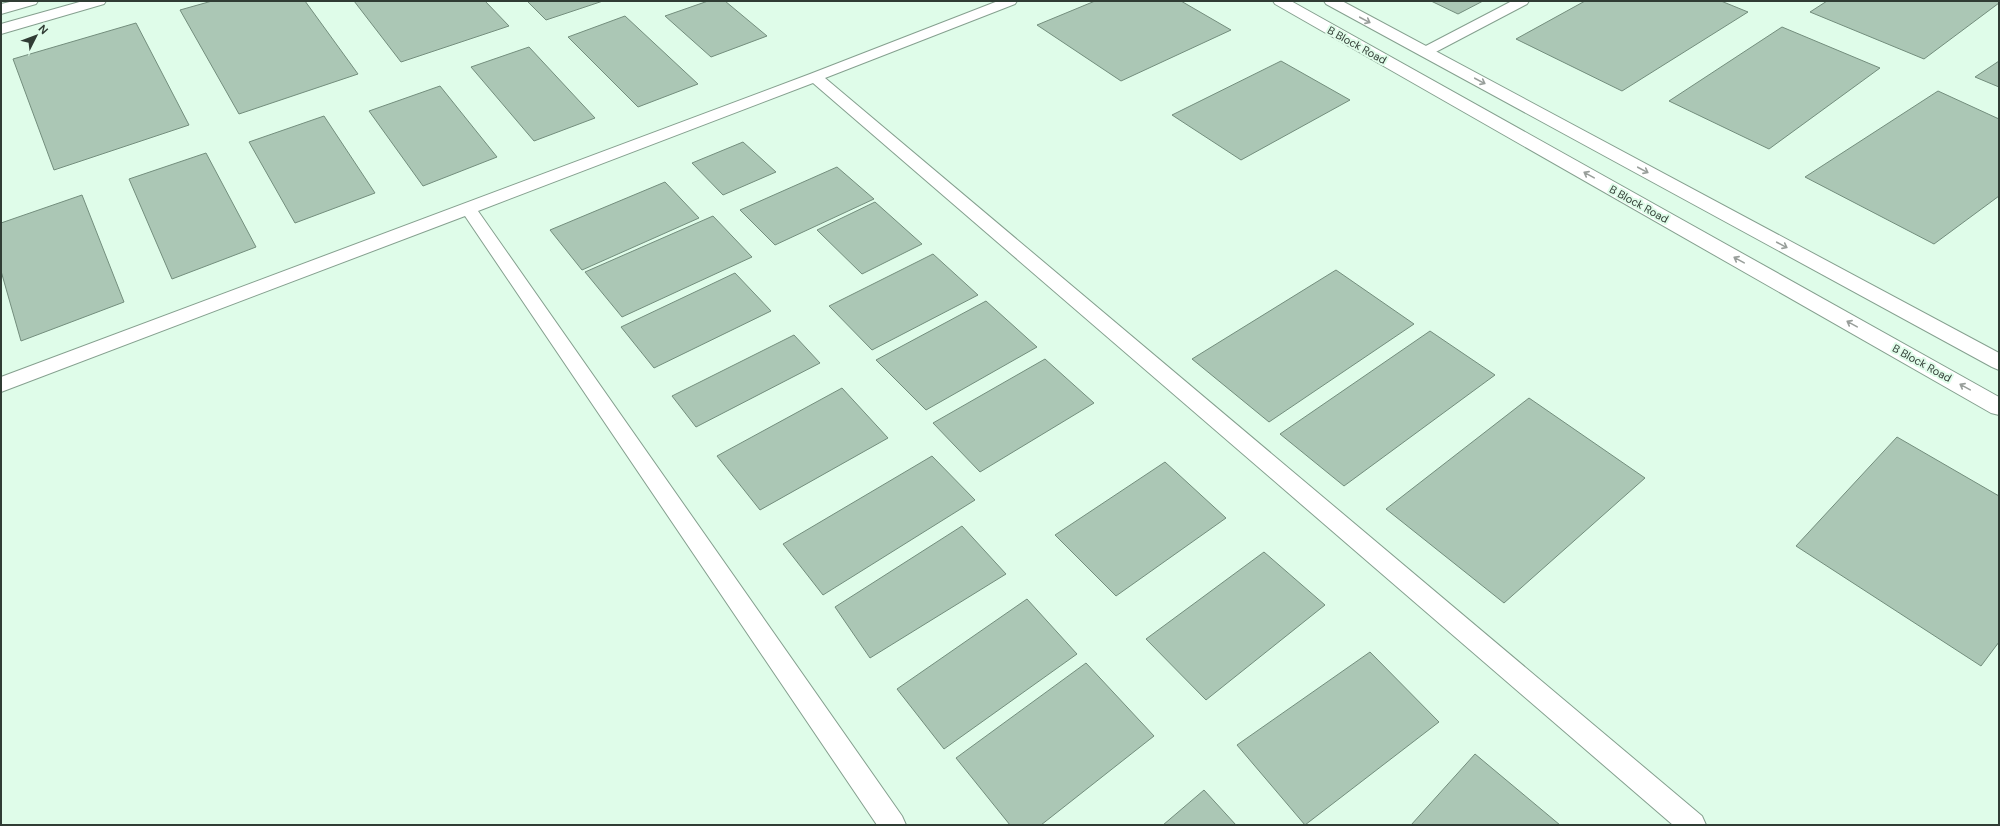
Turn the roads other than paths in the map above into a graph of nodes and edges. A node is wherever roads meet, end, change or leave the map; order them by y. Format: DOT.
graph roads {
  1 [pos="31,1"];
  2 [pos="99,1"];
  3 [pos="1010,1"];
  4 [pos="1280,1"];
  5 [pos="1331,1"];
  6 [pos="1522,1"];
  7 [pos="1,9"];
  8 [pos="1,28"];
  9 [pos="1425,52"];
  10 [pos="815,77"];
  11 [pos="468,208"];
  12 [pos="1999,362"];
  13 [pos="1,385"];
  14 [pos="1999,407"];
  15 [pos="893,825"];
  16 [pos="1693,825"];
  1 -- 7 [label="street"];
  2 -- 8 [label="street"];
  3 -- 10 [label="lane"];
  14 -- 4 [label="street, B Block Road, one-way"];
  5 -- 9 [label="street, one-way"];
  6 -- 9 [label="lane"];
  9 -- 12 [label="street, one-way"];
  10 -- 11 [label="lane"];
  10 -- 16 [label="lane"];
  11 -- 13 [label="lane"];
  11 -- 15 [label="lane"];
}
